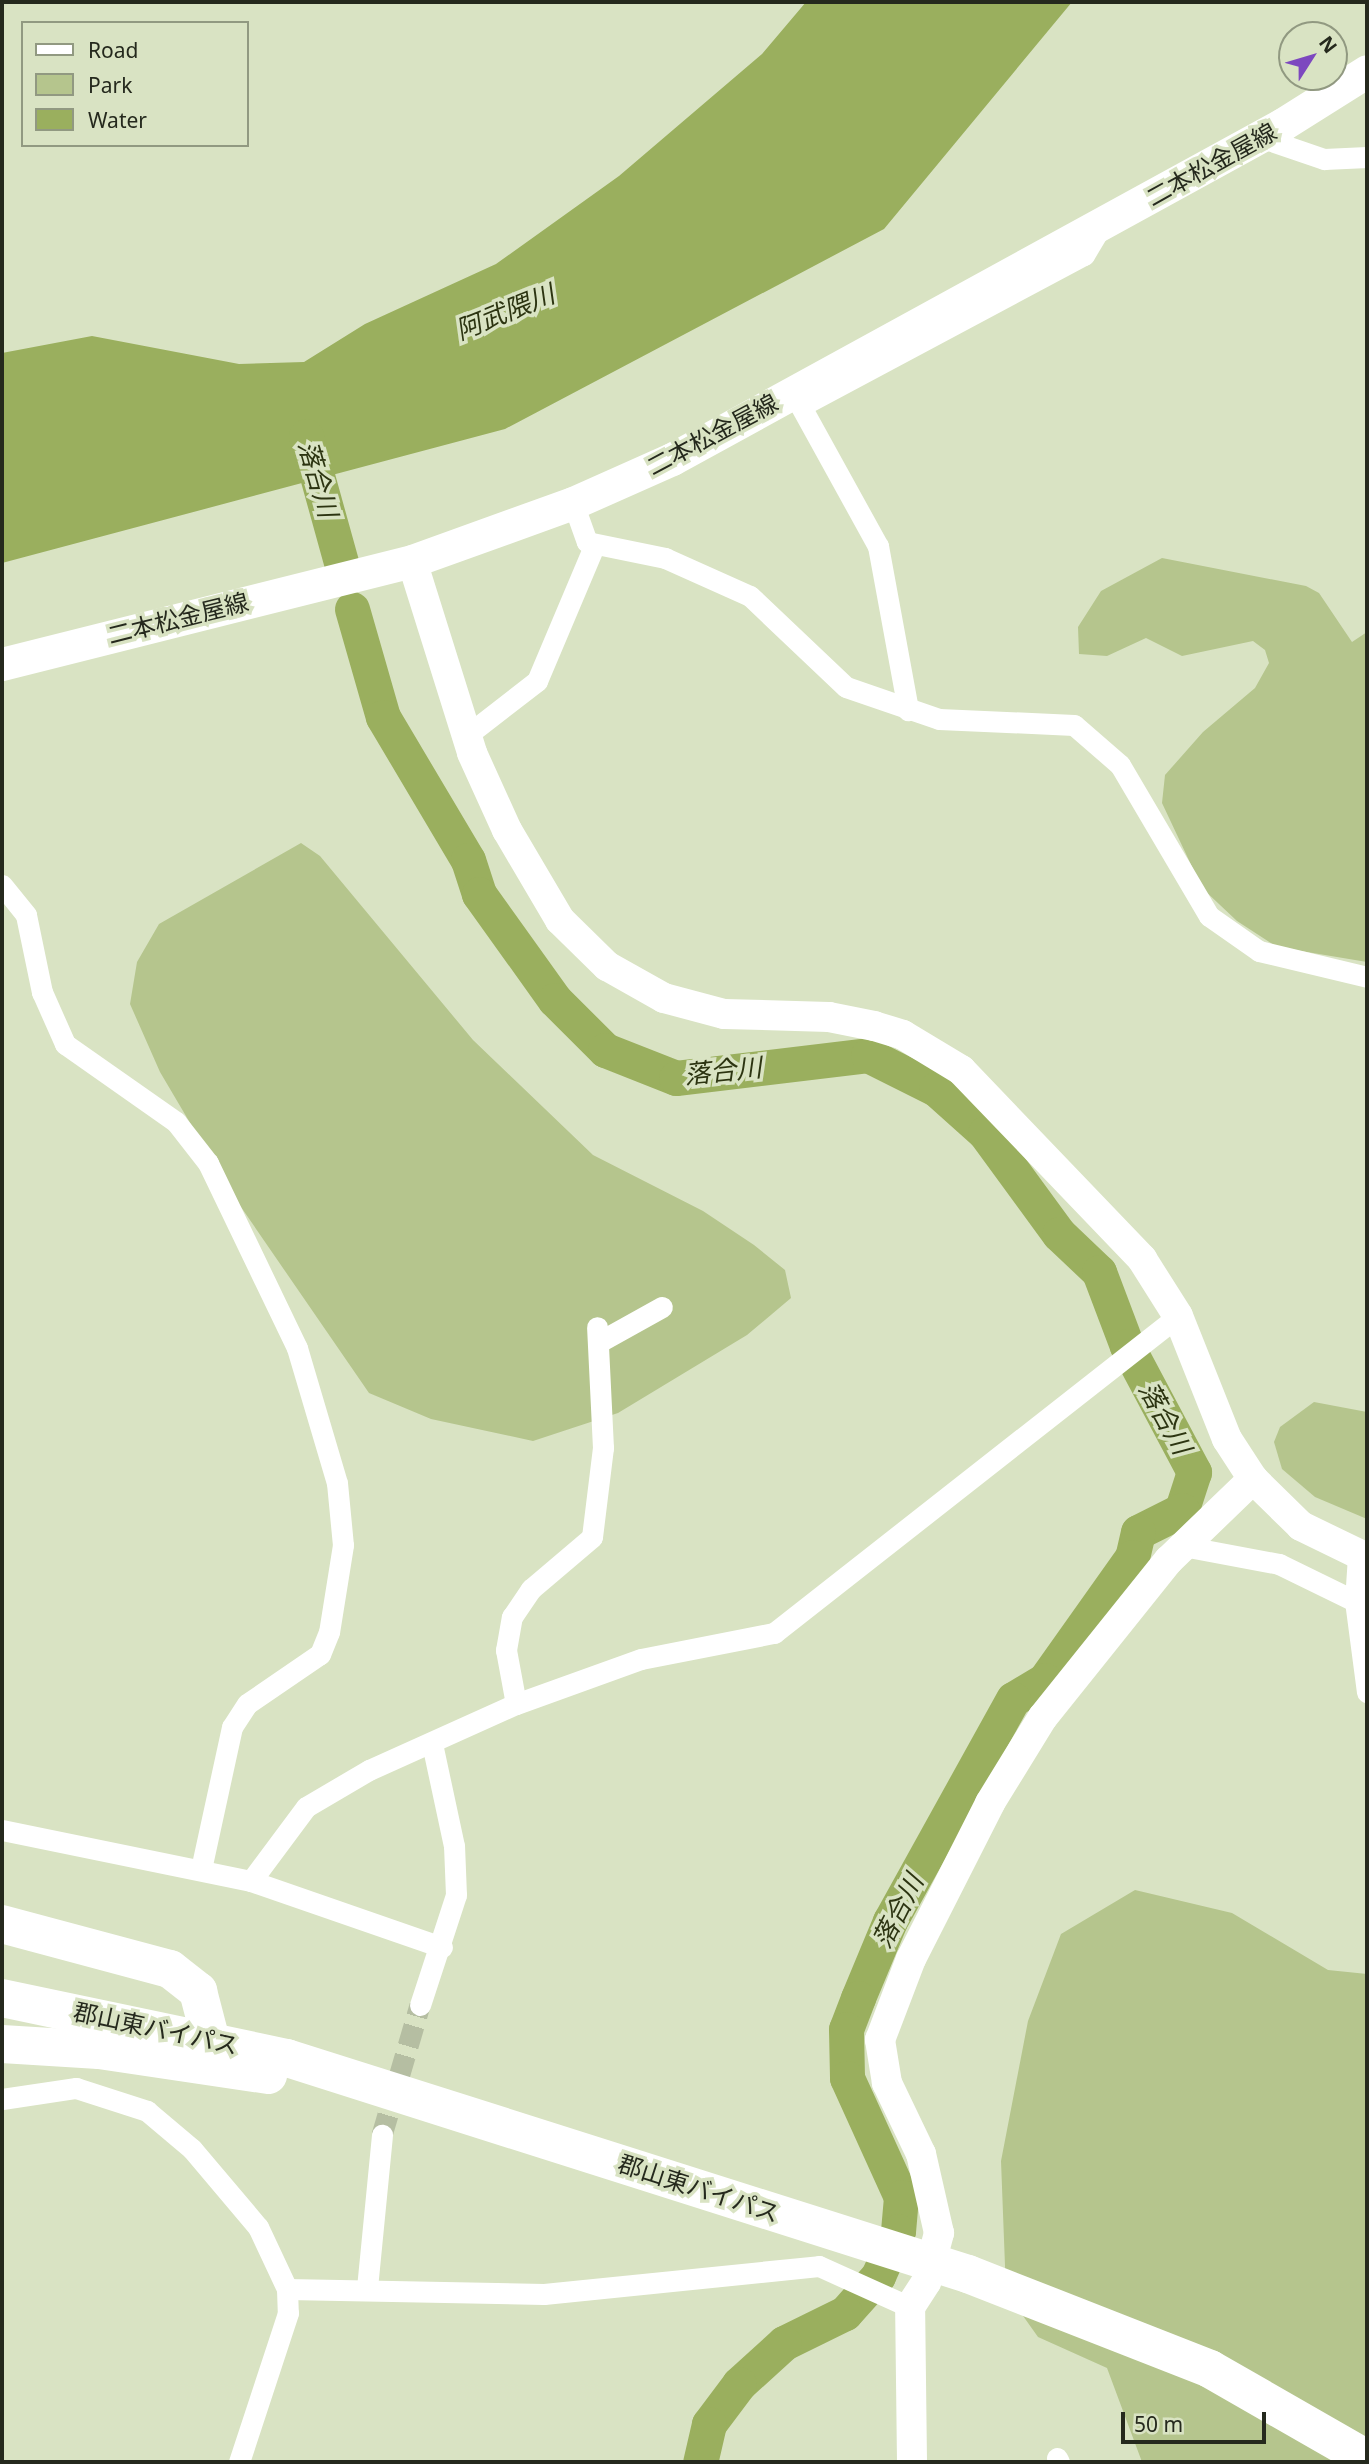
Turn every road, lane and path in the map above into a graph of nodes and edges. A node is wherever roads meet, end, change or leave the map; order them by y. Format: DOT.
graph roads {
  1 [pos="1367,71"];
  2 [pos="1260,137"];
  3 [pos="1367,157"];
  4 [pos="797,399"];
  5 [pos="573,503"];
  6 [pos="594,546"];
  7 [pos="412,561"];
  8 [pos="2,664"];
  9 [pos="908,710"];
  10 [pos="466,736"];
  11 [pos="2,885"];
  12 [pos="1367,977"];
  13 [pos="662,1307"];
  14 [pos="1178,1316"];
  15 [pos="1253,1479"];
  16 [pos="1183,1546"];
  17 [pos="1363,1557"];
  18 [pos="1361,1604"];
  19 [pos="1367,1692"];
  20 [pos="516,1704"];
  21 [pos="432,1743"];
  22 [pos="2,1830"];
  23 [pos="201,1869"];
  24 [pos="251,1881"];
  25 [pos="2,1924"];
  26 [pos="442,1947"];
  27 [pos="2,1998"];
  28 [pos="420,2005"];
  29 [pos="210,2037"];
  30 [pos="2,2044"];
  31 [pos="396,2094"];
  32 [pos="2,2099"];
  33 [pos="382,2135"];
  34 [pos="367,2288"];
  35 [pos="287,2289"];
  36 [pos="898,2300"];
  37 [pos="1367,2459"];
  38 [pos="239,2462"];
  39 [pos="912,2462"];
  1 -- 2 [label="main road, 二本松金屋線"];
  2 -- 3 [label="street"];
  2 -- 4 [label="main road, 二本松金屋線"];
  4 -- 5 [label="main road, 二本松金屋線"];
  4 -- 9 [label="street"];
  5 -- 6 [label="street"];
  5 -- 7 [label="main road, 二本松金屋線"];
  6 -- 9 [label="street"];
  6 -- 10 [label="street"];
  7 -- 8 [label="main road, 二本松金屋線"];
  7 -- 10 [label="street"];
  9 -- 12 [label="street"];
  10 -- 14 [label="street"];
  11 -- 23 [label="street"];
  13 -- 20 [label="street"];
  14 -- 15 [label="street"];
  14 -- 20 [label="street"];
  15 -- 16 [label="street"];
  15 -- 17 [label="street"];
  16 -- 18 [label="street"];
  16 -- 36 [label="street"];
  17 -- 18 [label="street"];
  18 -- 19 [label="street"];
  20 -- 21 [label="street"];
  21 -- 24 [label="street"];
  21 -- 26 [label="street"];
  22 -- 23 [label="street"];
  23 -- 24 [label="street"];
  24 -- 26 [label="street"];
  25 -- 29 [label="highway"];
  26 -- 28 [label="street"];
  27 -- 29 [label="highway, 郡山東バイパス"];
  29 -- 31 [label="highway, 郡山東バイパス"];
  30 -- 31 [label="highway"];
  31 -- 37 [label="highway, 郡山東バイパス"];
  32 -- 35 [label="street"];
  33 -- 34 [label="street"];
  34 -- 35 [label="street"];
  34 -- 36 [label="street"];
  35 -- 38 [label="street"];
  36 -- 39 [label="street"];
}
